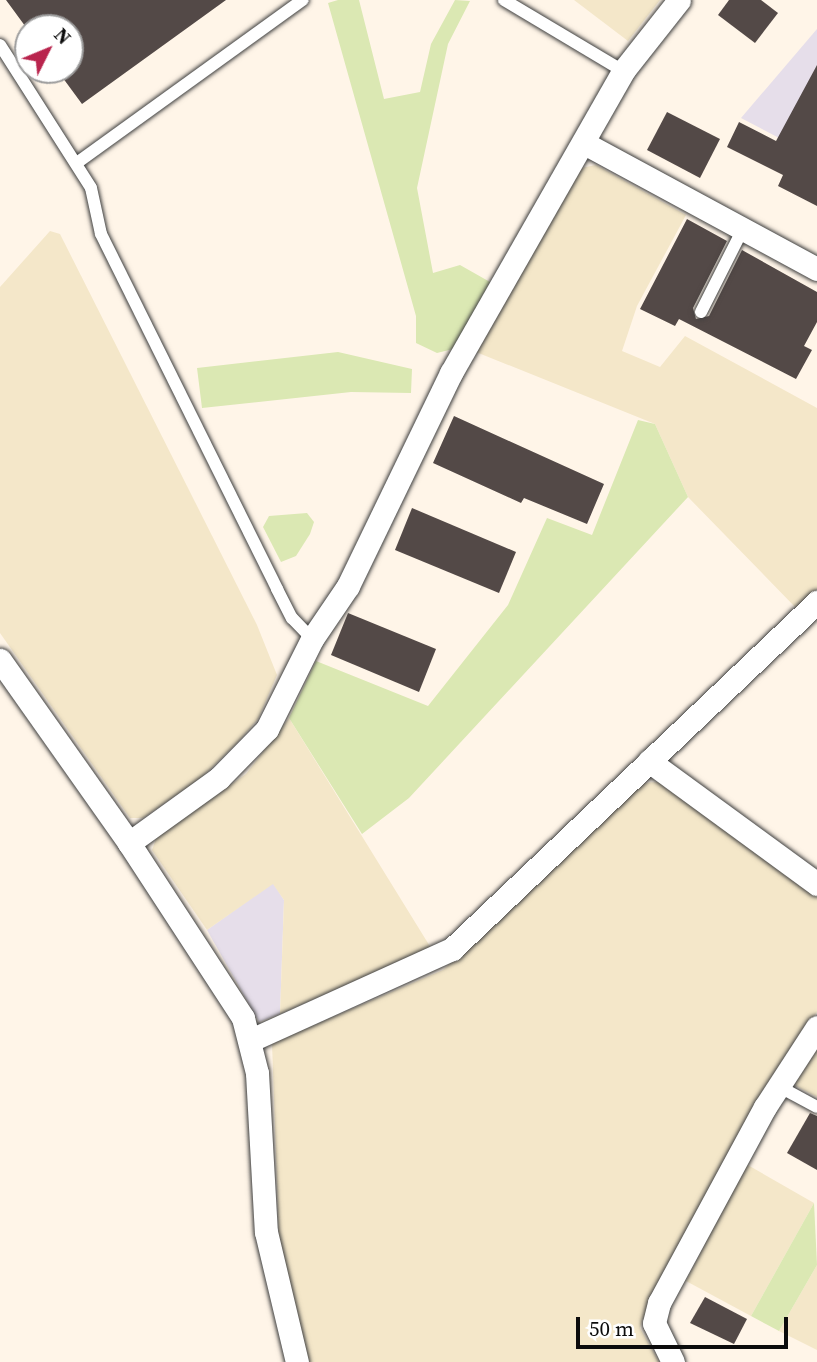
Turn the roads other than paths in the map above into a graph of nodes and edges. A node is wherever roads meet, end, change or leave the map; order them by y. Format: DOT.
graph roads {
  1 [pos="303,0"];
  2 [pos="505,0"];
  3 [pos="678,0"];
  4 [pos="0,45"];
  5 [pos="623,71"];
  6 [pos="584,143"];
  7 [pos="78,162"];
  8 [pos="742,231"];
  9 [pos="817,269"];
  10 [pos="701,312"];
  11 [pos="817,602"];
  12 [pos="312,639"];
  13 [pos="0,660"];
  14 [pos="649,761"];
  15 [pos="129,843"];
  16 [pos="817,884"];
  17 [pos="817,1027"];
  18 [pos="251,1040"];
  19 [pos="778,1086"];
  20 [pos="817,1107"];
  21 [pos="297,1362"];
  22 [pos="673,1362"];
  1 -- 7 [label="lane"];
  2 -- 5 [label="lane"];
  3 -- 5 [label="street"];
  4 -- 7 [label="lane"];
  5 -- 6 [label="street"];
  6 -- 8 [label="street"];
  6 -- 12 [label="street"];
  7 -- 12 [label="lane"];
  8 -- 9 [label="street"];
  8 -- 10 [label="lane"];
  11 -- 14 [label="street"];
  12 -- 15 [label="street"];
  13 -- 15 [label="street"];
  14 -- 16 [label="street"];
  14 -- 18 [label="street"];
  15 -- 18 [label="street"];
  17 -- 19 [label="street"];
  18 -- 21 [label="street"];
  19 -- 20 [label="lane"];
  19 -- 22 [label="street"];
}
